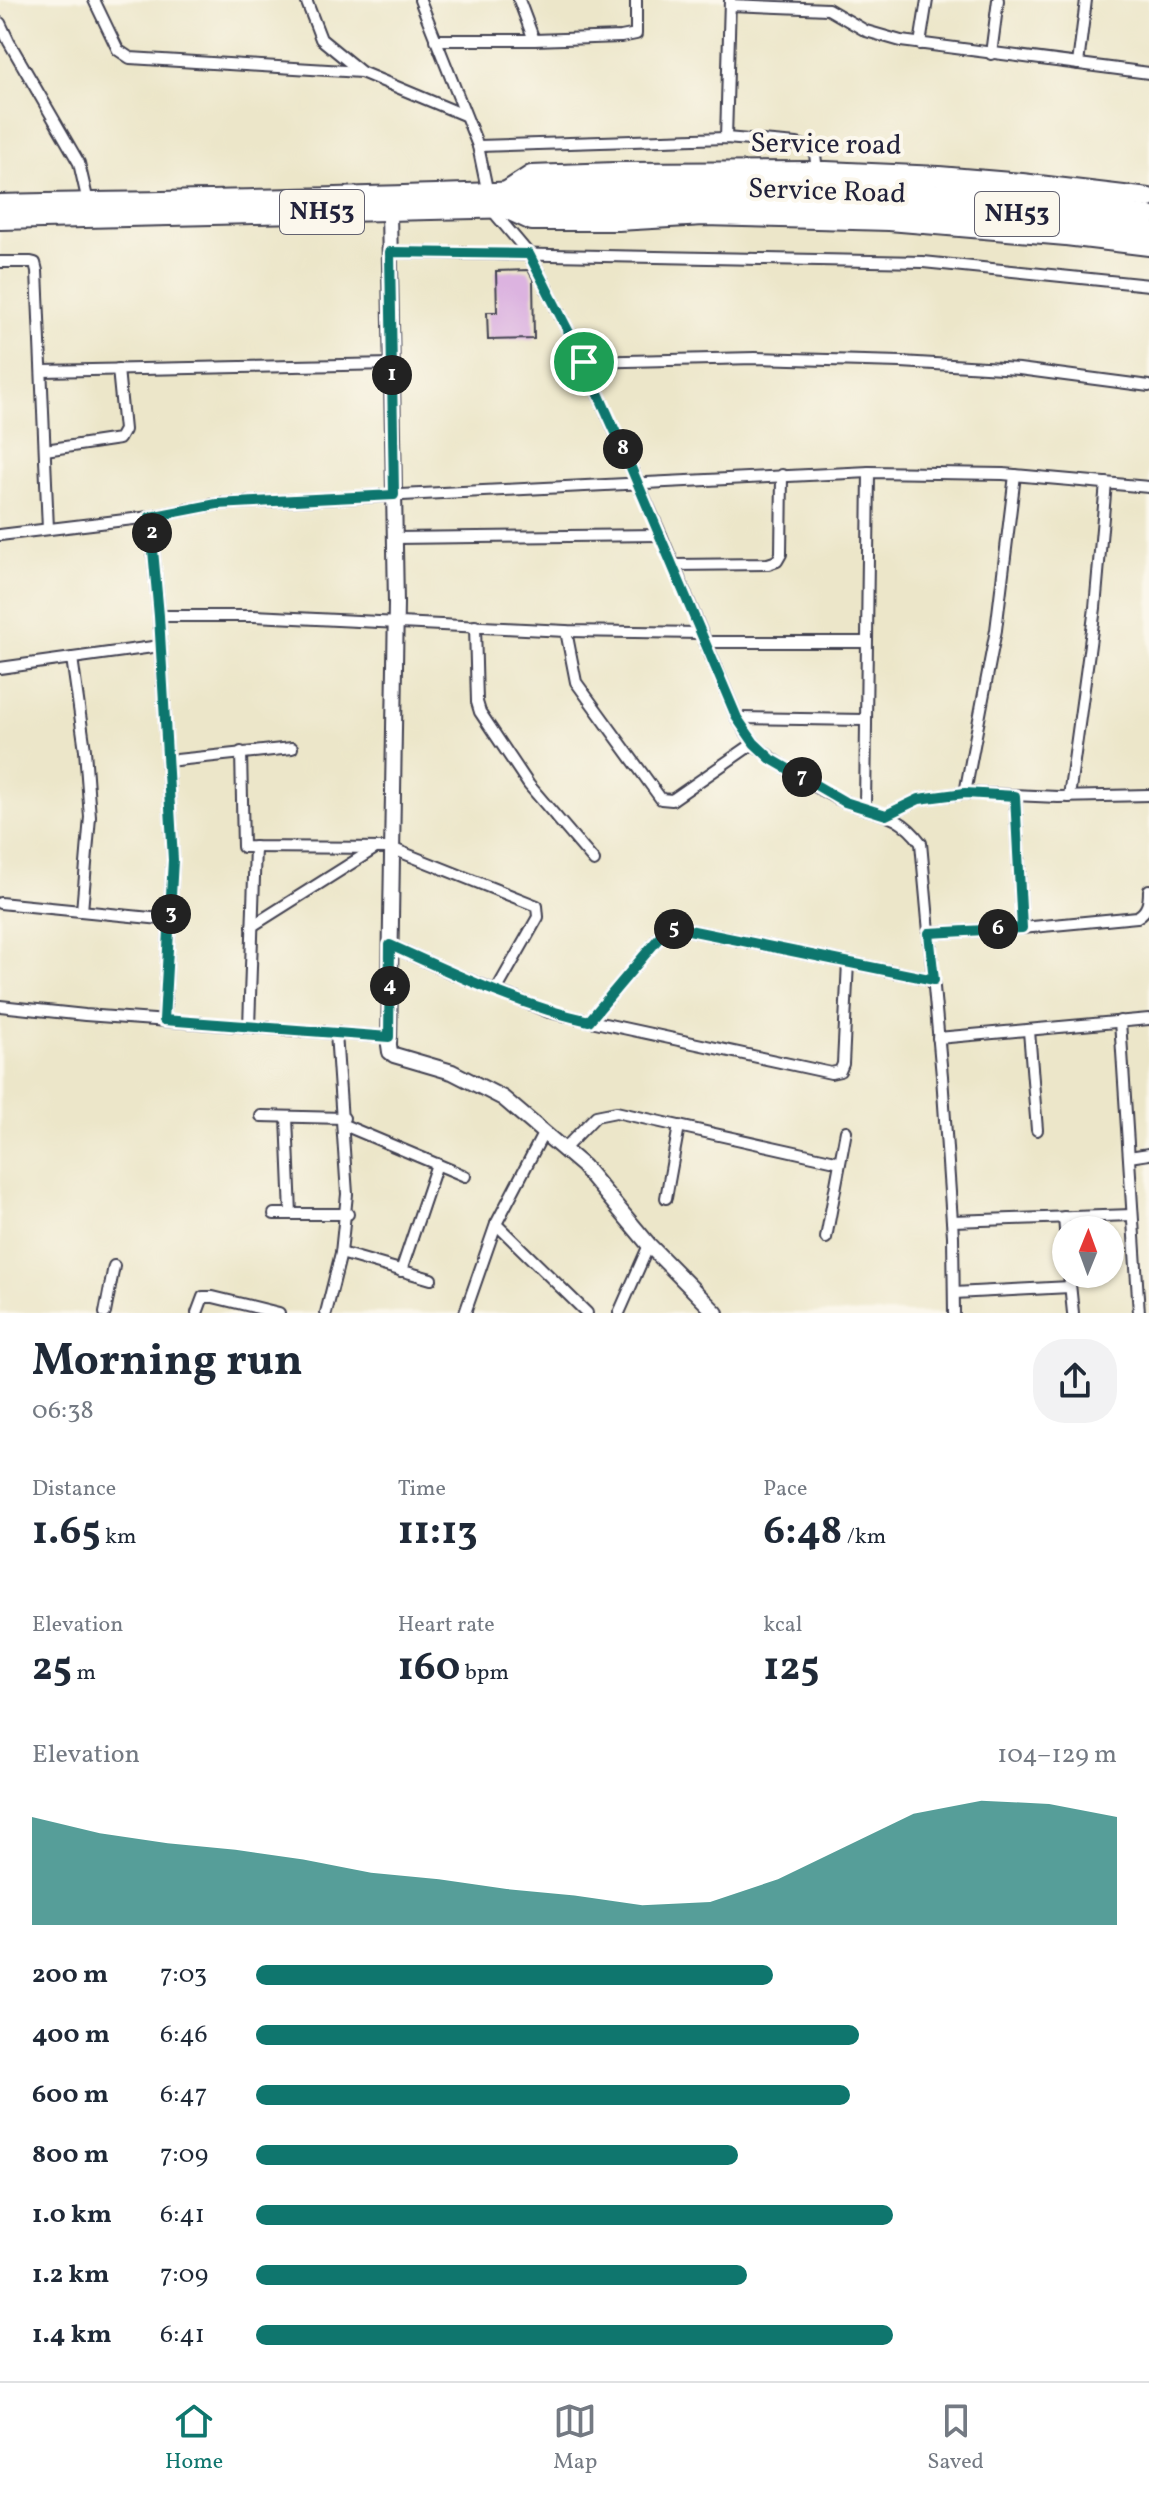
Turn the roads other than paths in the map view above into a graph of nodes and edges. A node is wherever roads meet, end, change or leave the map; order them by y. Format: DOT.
graph roads {
  1 [pos="94,0"];
  2 [pos="306,0"];
  3 [pos="420,0"];
  4 [pos="519,0"];
  5 [pos="636,0"];
  6 [pos="927,0"];
  7 [pos="998,0"];
  8 [pos="1086,0"];
  9 [pos="730,3"];
  10 [pos="804,4"];
  11 [pos="0,23"];
  12 [pos="435,40"];
  13 [pos="534,40"];
  14 [pos="920,44"];
  15 [pos="991,54"];
  16 [pos="1078,64"];
  17 [pos="361,72"];
  18 [pos="1149,73"];
  19 [pos="464,115"];
  20 [pos="726,138"];
  21 [pos="478,146"];
  22 [pos="817,171"];
  23 [pos="1149,198"];
  24 [pos="497,200"];
  25 [pos="88,202"];
  26 [pos="0,204"];
  27 [pos="389,211"];
  28 [pos="1149,216"];
  29 [pos="0,220"];
  30 [pos="1149,230"];
  31 [pos="1149,246"];
  32 [pos="390,252"];
  33 [pos="529,254"];
  34 [pos="0,262"];
  35 [pos="1149,285"];
  36 [pos="584,362"];
  37 [pos="392,364"];
  38 [pos="118,369"];
  39 [pos="42,371"];
  40 [pos="1149,386"];
  41 [pos="45,450"];
  42 [pos="869,472"];
  43 [pos="782,475"];
  44 [pos="1015,475"];
  45 [pos="1106,483"];
  46 [pos="638,484"];
  47 [pos="1149,487"];
  48 [pos="394,495"];
  49 [pos="150,517"];
  50 [pos="48,529"];
  51 [pos="0,535"];
  52 [pos="661,535"];
  53 [pos="394,538"];
  54 [pos="674,565"];
  55 [pos="159,616"];
  56 [pos="395,624"];
  57 [pos="475,626"];
  58 [pos="566,631"];
  59 [pos="703,638"];
  60 [pos="866,642"];
  61 [pos="160,646"];
  62 [pos="72,658"];
  63 [pos="0,668"];
  64 [pos="737,718"];
  65 [pos="865,720"];
  66 [pos="754,743"];
  67 [pos="292,748"];
  68 [pos="241,752"];
  69 [pos="167,761"];
  70 [pos="965,793"];
  71 [pos="1149,795"];
  72 [pos="1015,796"];
  73 [pos="1069,797"];
  74 [pos="865,808"];
  75 [pos="886,815"];
  76 [pos="255,847"];
  77 [pos="384,848"];
  78 [pos="594,861"];
  79 [pos="1149,890"];
  80 [pos="0,903"];
  81 [pos="82,911"];
  82 [pos="171,920"];
  83 [pos="252,926"];
  84 [pos="1022,928"];
  85 [pos="929,933"];
  86 [pos="390,945"];
  87 [pos="848,962"];
  88 [pos="934,980"];
  89 [pos="496,991"];
  90 [pos="0,1006"];
  91 [pos="1149,1019"];
  92 [pos="164,1020"];
  93 [pos="589,1021"];
  94 [pos="1120,1021"];
  95 [pos="249,1027"];
  96 [pos="1029,1031"];
  97 [pos="336,1033"];
  98 [pos="389,1037"];
  99 [pos="938,1038"];
  100 [pos="261,1116"];
  101 [pos="287,1117"];
  102 [pos="344,1122"];
  103 [pos="679,1126"];
  104 [pos="1037,1130"];
  105 [pos="846,1131"];
  106 [pos="544,1132"];
  107 [pos="564,1149"];
  108 [pos="1149,1154"];
  109 [pos="1129,1157"];
  110 [pos="840,1162"];
  111 [pos="437,1164"];
  112 [pos="465,1176"];
  113 [pos="666,1198"];
  114 [pos="274,1214"];
  115 [pos="291,1214"];
  116 [pos="347,1214"];
  117 [pos="1132,1215"];
  118 [pos="1098,1216"];
  119 [pos="1052,1217"];
  120 [pos="952,1221"];
  121 [pos="496,1224"];
  122 [pos="826,1238"];
  123 [pos="649,1245"];
  124 [pos="341,1253"];
  125 [pos="114,1266"];
  126 [pos="401,1271"];
  127 [pos="431,1279"];
  128 [pos="1052,1288"];
  129 [pos="1070,1288"];
  130 [pos="954,1293"];
  131 [pos="105,1313"];
  132 [pos="197,1313"];
  133 [pos="279,1313"];
  134 [pos="326,1313"];
  135 [pos="465,1313"];
  136 [pos="587,1313"];
  137 [pos="619,1313"];
  138 [pos="716,1313"];
  139 [pos="954,1313"];
  140 [pos="1073,1313"];
  141 [pos="1139,1313"];
  1 -- 17 [label="street"];
  2 -- 17 [label="street"];
  3 -- 12 [label="street"];
  4 -- 13 [label="street"];
  5 -- 13 [label="street"];
  6 -- 14 [label="street"];
  7 -- 15 [label="street"];
  8 -- 16 [label="street"];
  9 -- 10 [label="street"];
  9 -- 20 [label="street"];
  10 -- 14 [label="street"];
  11 -- 25 [label="street"];
  12 -- 13 [label="street"];
  12 -- 19 [label="street"];
  14 -- 15 [label="street"];
  15 -- 16 [label="street"];
  16 -- 18 [label="street"];
  17 -- 19 [label="street"];
  19 -- 21 [label="street"];
  20 -- 21 [label="street"];
  20 -- 22 [label="street"];
  21 -- 24 [label="street"];
  22 -- 23 [label="highway, Service road"];
  22 -- 24 [label="highway, Service road"];
  24 -- 25 [label="highway, NH53"];
  24 -- 27 [label="highway, NH53"];
  24 -- 28 [label="highway, NH53"];
  24 -- 30 [label="highway, NH53"];
  24 -- 31 [label="highway, Service Road"];
  24 -- 33 [label="street"];
  25 -- 26 [label="highway, NH53"];
  27 -- 29 [label="highway, NH53"];
  27 -- 32 [label="main road"];
  32 -- 33 [label="street"];
  32 -- 37 [label="main road"];
  33 -- 35 [label="street"];
  33 -- 36 [label="street"];
  34 -- 39 [label="street"];
  36 -- 40 [label="street"];
  36 -- 46 [label="street"];
  37 -- 38 [label="street"];
  37 -- 48 [label="main road"];
  38 -- 39 [label="street"];
  38 -- 41 [label="street"];
  39 -- 41 [label="street"];
  41 -- 50 [label="street"];
  42 -- 43 [label="street"];
  42 -- 44 [label="street"];
  42 -- 60 [label="street"];
  43 -- 46 [label="street"];
  43 -- 54 [label="street"];
  44 -- 45 [label="street"];
  44 -- 70 [label="street"];
  45 -- 47 [label="street"];
  45 -- 73 [label="street"];
  46 -- 48 [label="street"];
  46 -- 52 [label="street"];
  48 -- 49 [label="street"];
  48 -- 53 [label="main road"];
  49 -- 50 [label="street"];
  49 -- 55 [label="street"];
  50 -- 51 [label="street"];
  52 -- 53 [label="street"];
  52 -- 54 [label="street"];
  53 -- 56 [label="main road"];
  54 -- 59 [label="street"];
  55 -- 56 [label="street"];
  55 -- 61 [label="street"];
  56 -- 57 [label="street"];
  56 -- 77 [label="main road"];
  57 -- 58 [label="street"];
  57 -- 78 [label="street"];
  58 -- 59 [label="street"];
  58 -- 66 [label="street"];
  59 -- 60 [label="street"];
  59 -- 64 [label="street"];
  60 -- 65 [label="street"];
  61 -- 62 [label="street"];
  61 -- 69 [label="street"];
  62 -- 63 [label="street"];
  62 -- 81 [label="street"];
  64 -- 65 [label="street"];
  64 -- 66 [label="street"];
  65 -- 74 [label="street"];
  66 -- 74 [label="street"];
  67 -- 68 [label="street"];
  68 -- 69 [label="street"];
  68 -- 76 [label="street"];
  69 -- 82 [label="street"];
  70 -- 72 [label="street"];
  70 -- 75 [label="street"];
  71 -- 73 [label="street"];
  72 -- 73 [label="street"];
  72 -- 84 [label="street"];
  74 -- 75 [label="street"];
  75 -- 85 [label="street"];
  76 -- 77 [label="street"];
  76 -- 83 [label="street"];
  77 -- 83 [label="street"];
  77 -- 86 [label="main road"];
  77 -- 89 [label="street"];
  79 -- 84 [label="street"];
  80 -- 81 [label="street"];
  81 -- 82 [label="street"];
  82 -- 92 [label="street"];
  83 -- 95 [label="street"];
  84 -- 85 [label="street"];
  85 -- 88 [label="street"];
  86 -- 89 [label="street"];
  86 -- 98 [label="main road"];
  87 -- 88 [label="street"];
  87 -- 93 [label="street"];
  87 -- 93 [label="street"];
  88 -- 99 [label="street"];
  89 -- 93 [label="street"];
  90 -- 92 [label="street"];
  91 -- 94 [label="street"];
  92 -- 95 [label="street"];
  94 -- 96 [label="street"];
  94 -- 109 [label="street"];
  95 -- 97 [label="street"];
  96 -- 99 [label="street"];
  96 -- 104 [label="street"];
  97 -- 98 [label="street"];
  97 -- 102 [label="street"];
  98 -- 106 [label="main road"];
  99 -- 120 [label="street"];
  100 -- 101 [label="street"];
  101 -- 102 [label="street"];
  101 -- 115 [label="street"];
  102 -- 111 [label="street"];
  102 -- 116 [label="street"];
  103 -- 107 [label="street"];
  103 -- 110 [label="street"];
  103 -- 113 [label="street"];
  105 -- 110 [label="street"];
  106 -- 107 [label="main road"];
  106 -- 121 [label="street"];
  107 -- 123 [label="main road"];
  108 -- 109 [label="street"];
  109 -- 117 [label="street"];
  110 -- 122 [label="street"];
  111 -- 112 [label="street"];
  111 -- 126 [label="street"];
  114 -- 115 [label="street"];
  115 -- 116 [label="street"];
  116 -- 124 [label="street"];
  117 -- 118 [label="street"];
  117 -- 141 [label="street"];
  119 -- 120 [label="street"];
  120 -- 130 [label="street"];
  121 -- 135 [label="street"];
  121 -- 136 [label="street"];
  123 -- 137 [label="street"];
  123 -- 138 [label="main road"];
  124 -- 126 [label="street"];
  124 -- 134 [label="street"];
  125 -- 131 [label="street"];
  126 -- 127 [label="street"];
  128 -- 130 [label="street"];
  129 -- 140 [label="street"];
  130 -- 139 [label="street"];
  132 -- 133 [label="street"];
}
